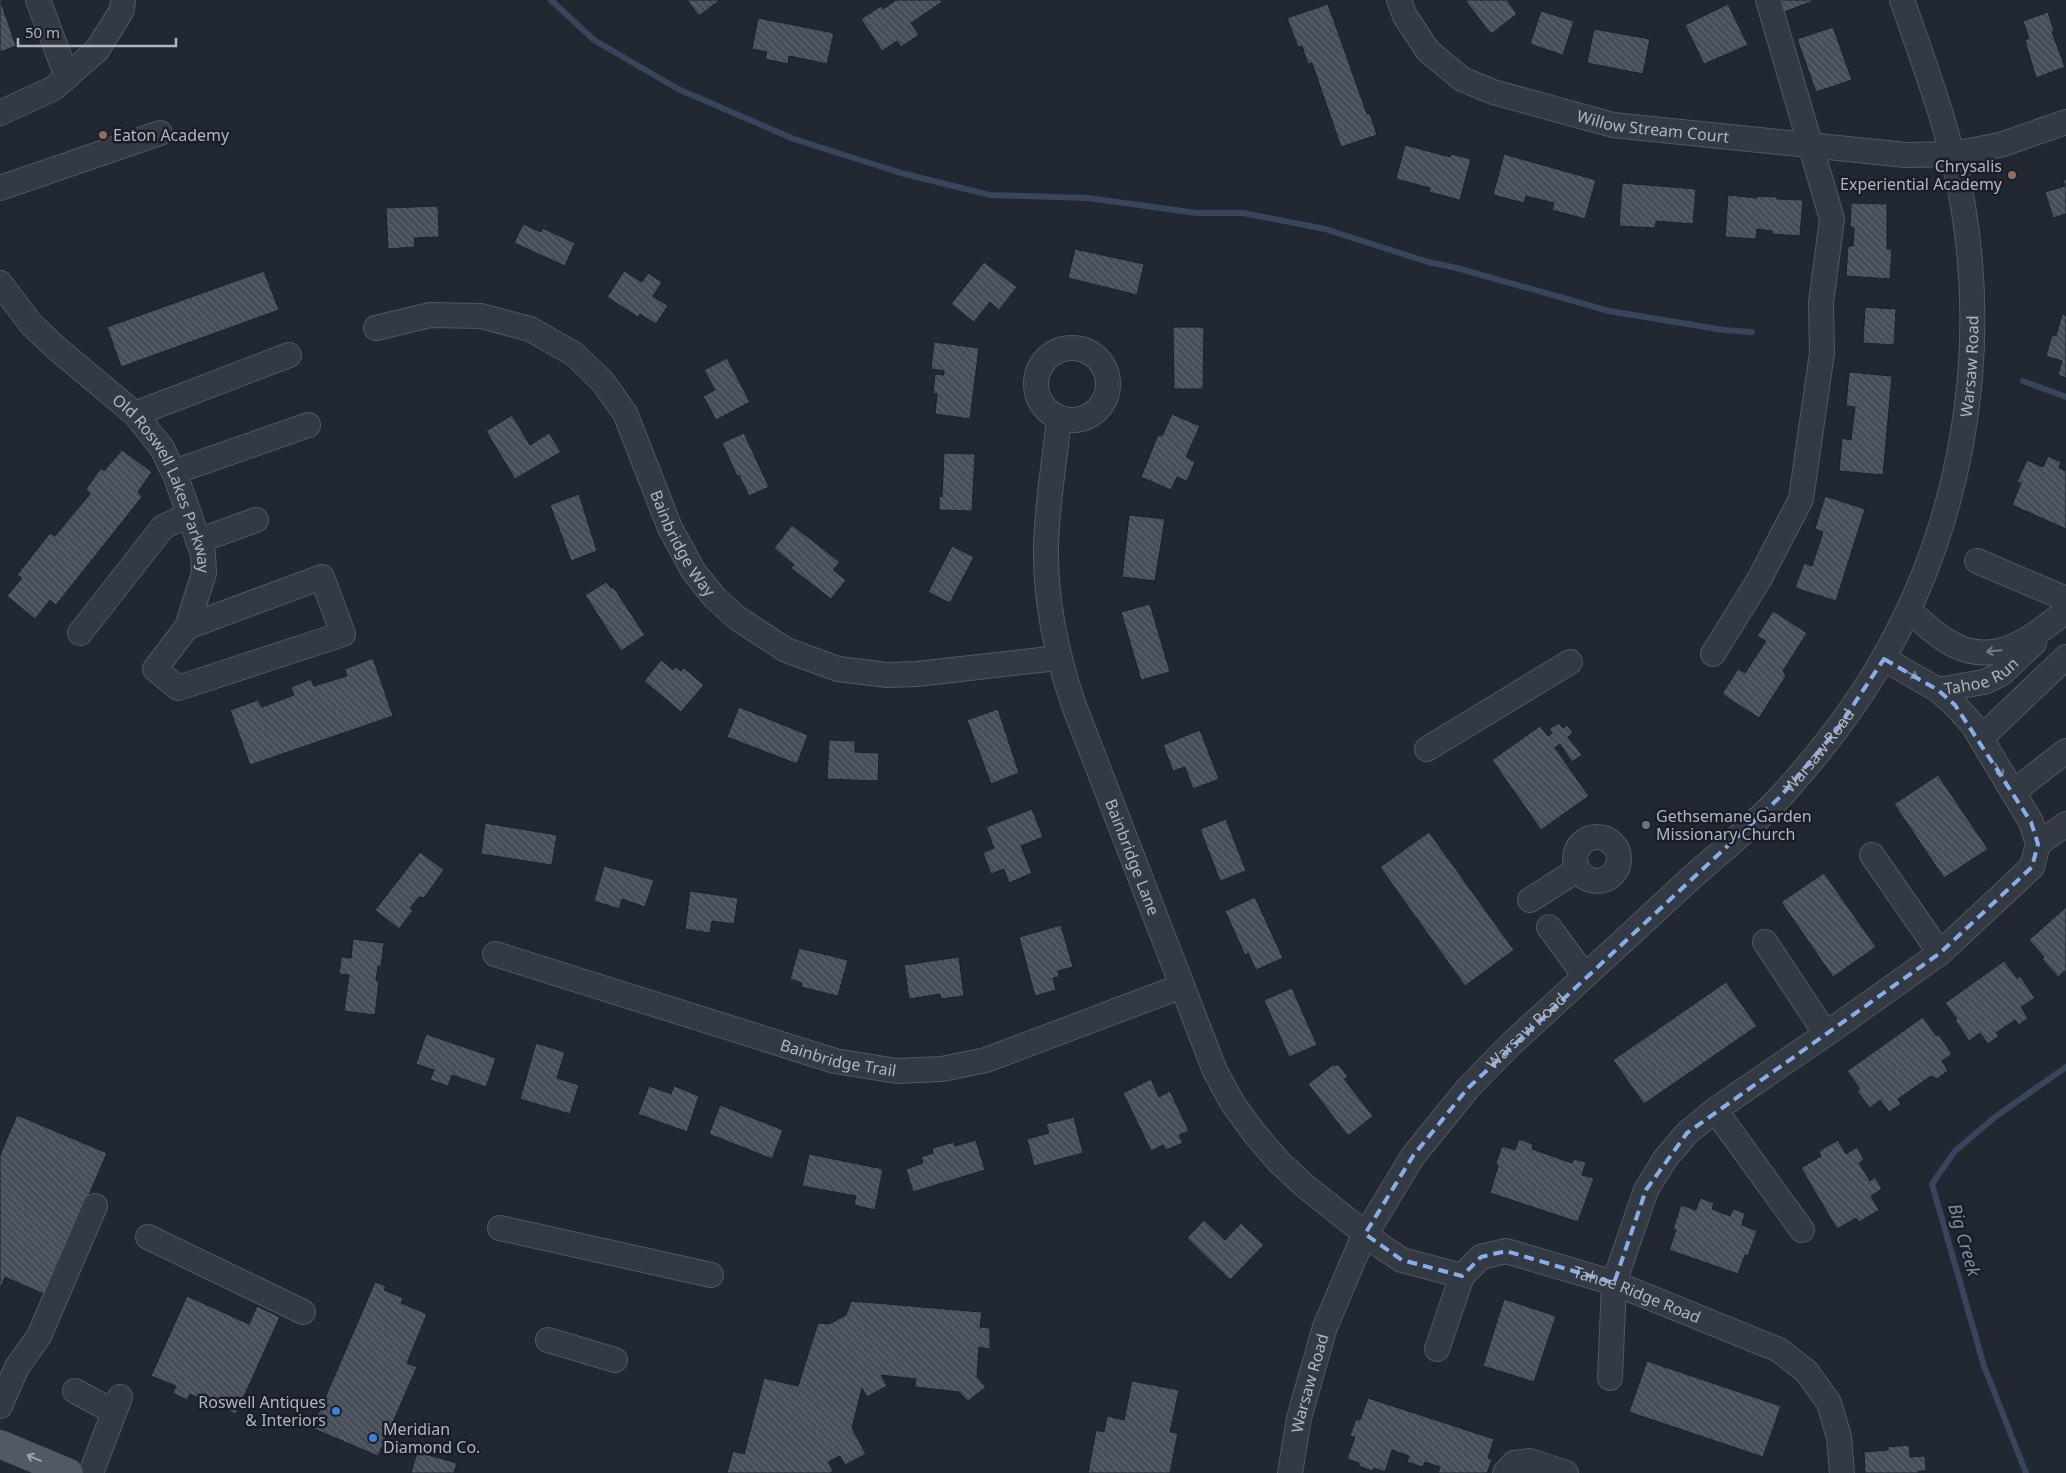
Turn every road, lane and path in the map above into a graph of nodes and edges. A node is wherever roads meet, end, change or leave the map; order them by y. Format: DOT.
graph roads {
  1 [pos="38,0"];
  2 [pos="123,0"];
  3 [pos="1400,0"];
  4 [pos="1768,0"];
  5 [pos="1902,0"];
  6 [pos="67,77"];
  7 [pos="0,113"];
  8 [pos="2066,122"];
  9 [pos="160,133"];
  10 [pos="1809,145"];
  11 [pos="1953,154"];
  12 [pos="0,188"];
  13 [pos="0,283"];
  14 [pos="376,328"];
  15 [pos="289,355"];
  16 [pos="135,414"];
  17 [pos="1059,418"];
  18 [pos="308,425"];
  19 [pos="174,472"];
  20 [pos="189,515"];
  21 [pos="256,520"];
  22 [pos="198,541"];
  23 [pos="1977,561"];
  24 [pos="2066,599"];
  25 [pos="1909,610"];
  26 [pos="2066,612"];
  27 [pos="187,627"];
  28 [pos="80,633"];
  29 [pos="1713,654"];
  30 [pos="2066,657"];
  31 [pos="1058,658"];
  32 [pos="1884,659"];
  33 [pos="1570,662"];
  34 [pos="1938,690"];
  35 [pos="1980,738"];
  36 [pos="1427,750"];
  37 [pos="2066,751"];
  38 [pos="2013,792"];
  39 [pos="2066,824"];
  40 [pos="2038,844"];
  41 [pos="1872,856"];
  42 [pos="1577,870"];
  43 [pos="1530,900"];
  44 [pos="1548,927"];
  45 [pos="1765,942"];
  46 [pos="1940,953"];
  47 [pos="495,954"];
  48 [pos="1585,976"];
  49 [pos="1182,986"];
  50 [pos="1826,1034"];
  51 [pos="1715,1110"];
  52 [pos="95,1206"];
  53 [pos="500,1228"];
  54 [pos="1802,1230"];
  55 [pos="1365,1234"];
  56 [pos="148,1237"];
  57 [pos="711,1275"];
  58 [pos="1462,1276"];
  59 [pos="1614,1283"];
  60 [pos="303,1312"];
  61 [pos="548,1340"];
  62 [pos="1437,1349"];
  63 [pos="615,1360"];
  64 [pos="1610,1378"];
  65 [pos="75,1392"];
  66 [pos="0,1406"];
  67 [pos="0,1444"];
  68 [pos="69,1473"];
  69 [pos="90,1473"];
  70 [pos="1290,1473"];
  71 [pos="1505,1473"];
  72 [pos="1566,1473"];
  73 [pos="1842,1473"];
  1 -- 6 [label="street"];
  2 -- 6 [label="street"];
  3 -- 10 [label="street, Willow Stream Court"];
  4 -- 10 [label="street"];
  5 -- 11 [label="street, Warsaw Road"];
  6 -- 7 [label="street"];
  8 -- 11 [label="street, Willow Stream Court"];
  9 -- 12 [label="street"];
  10 -- 11 [label="street, Willow Stream Court"];
  10 -- 29 [label="street"];
  11 -- 25 [label="street, Warsaw Road"];
  13 -- 16 [label="street, Old Roswell Lakes Parkway"];
  14 -- 31 [label="street, Bainbridge Way"];
  15 -- 16 [label="street"];
  16 -- 19 [label="street, Old Roswell Lakes Parkway"];
  17 -- 31 [label="street, Bainbridge Lane"];
  18 -- 19 [label="street"];
  19 -- 20 [label="street, Old Roswell Lakes Parkway"];
  20 -- 22 [label="street, Old Roswell Lakes Parkway"];
  20 -- 28 [label="street"];
  21 -- 22 [label="street"];
  22 -- 27 [label="street, Old Roswell Lakes Parkway"];
  23 -- 24 [label="street"];
  26 -- 25 [label="street, Tahoe Run, one-way"];
  25 -- 32 [label="street, Warsaw Road"];
  26 -- 34 [label="street, Tahoe Run"];
  27 -- 27 [label="street, Old Roswell Lakes Parkway"];
  30 -- 35 [label="street"];
  31 -- 49 [label="street, Bainbridge Lane"];
  32 -- 34 [label="street, Tahoe Run, one-way"];
  32 -- 48 [label="street, Warsaw Road"];
  33 -- 36 [label="street"];
  34 -- 35 [label="street"];
  35 -- 38 [label="street, one-way"];
  37 -- 38 [label="street"];
  38 -- 40 [label="street"];
  39 -- 40 [label="street"];
  40 -- 46 [label="street"];
  41 -- 46 [label="street"];
  42 -- 43 [label="street"];
  44 -- 48 [label="street"];
  45 -- 50 [label="street"];
  46 -- 50 [label="street"];
  47 -- 49 [label="street, Bainbridge Trail"];
  48 -- 55 [label="street, Warsaw Road"];
  49 -- 55 [label="street, Bainbridge Lane"];
  50 -- 51 [label="street"];
  51 -- 54 [label="street"];
  51 -- 59 [label="street"];
  52 -- 66 [label="street"];
  53 -- 57 [label="street"];
  55 -- 58 [label="street"];
  55 -- 70 [label="street, Warsaw Road"];
  56 -- 60 [label="street"];
  58 -- 59 [label="street, Tahoe Ridge Road"];
  58 -- 62 [label="street"];
  59 -- 64 [label="street"];
  59 -- 73 [label="street, Tahoe Ridge Road"];
  61 -- 63 [label="street"];
  65 -- 69 [label="street"];
  68 -- 67 [label="main road, one-way"];
  71 -- 72 [label="street"];
}
